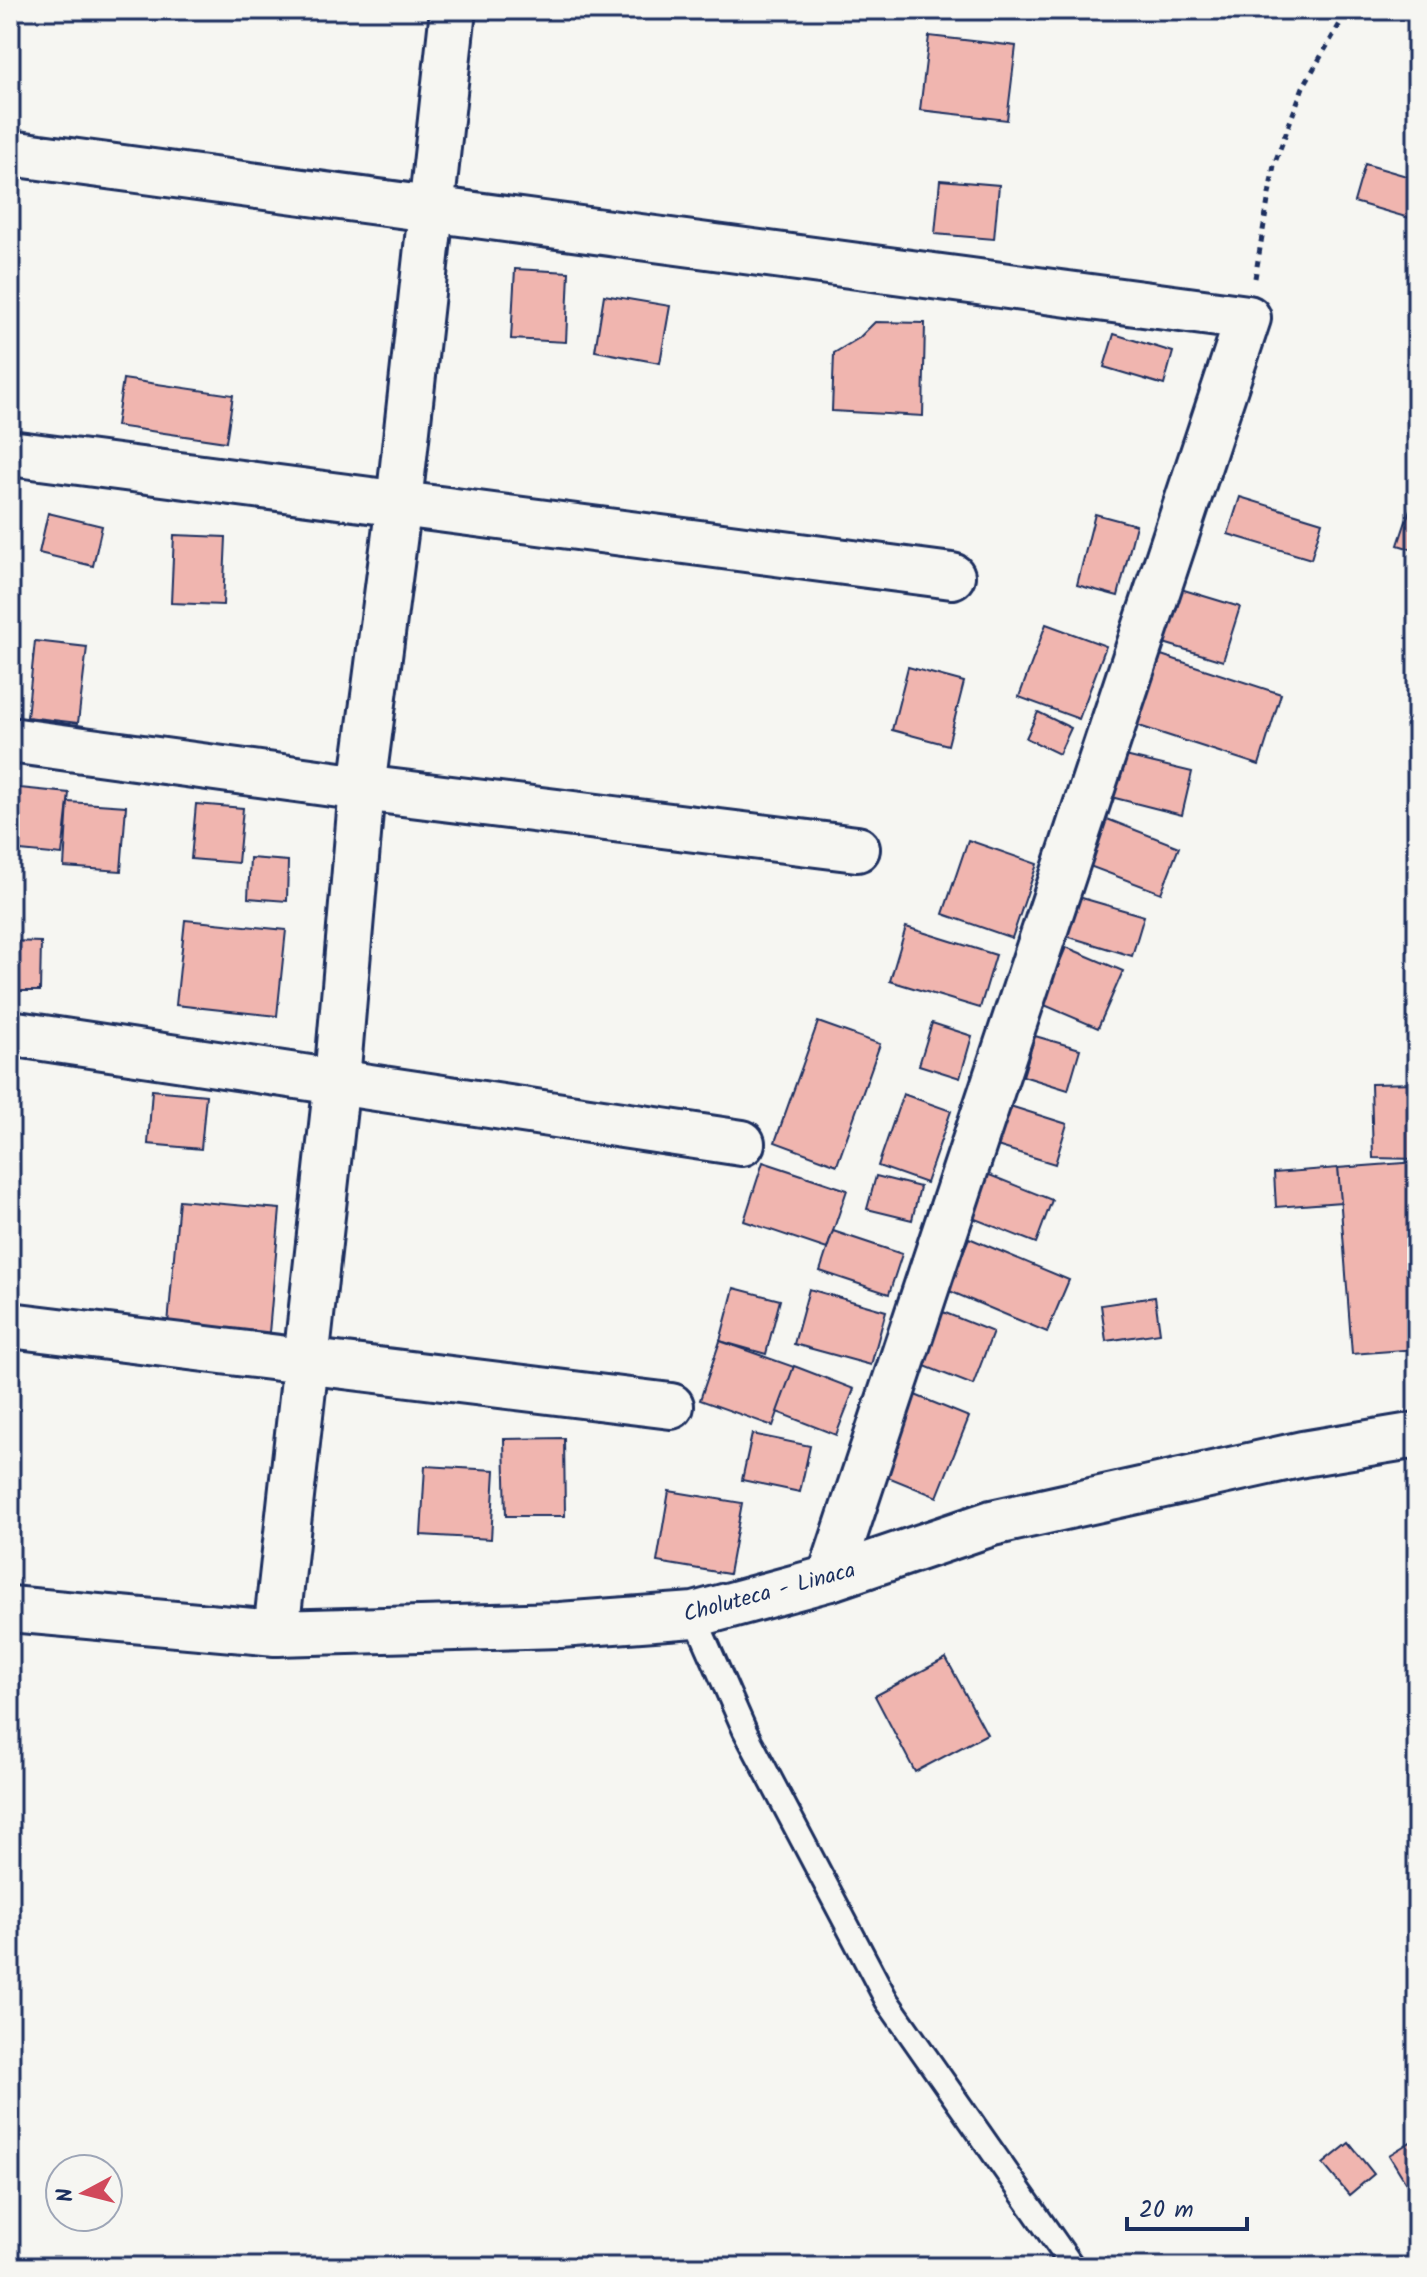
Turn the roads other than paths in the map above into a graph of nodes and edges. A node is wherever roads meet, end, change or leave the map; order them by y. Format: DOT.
graph roads {
  1 [pos="453,10"];
  2 [pos="10,153"];
  3 [pos="432,209"];
  4 [pos="10,453"];
  5 [pos="399,503"];
  6 [pos="952,576"];
  7 [pos="10,740"];
  8 [pos="362,788"];
  9 [pos="857,849"];
  10 [pos="10,1033"];
  11 [pos="337,1080"];
  12 [pos="742,1143"];
  13 [pos="10,1325"];
  14 [pos="306,1360"];
  15 [pos="671,1406"];
  16 [pos="1417,1435"];
  17 [pos="830,1578"];
  18 [pos="10,1609"];
  19 [pos="694,1615"];
  20 [pos="276,1633"];
  21 [pos="1073,2267"];
  1 -- 3 [label="street"];
  2 -- 3 [label="street"];
  3 -- 5 [label="street"];
  3 -- 17 [label="street"];
  4 -- 5 [label="street"];
  5 -- 6 [label="street"];
  5 -- 8 [label="street"];
  7 -- 8 [label="street"];
  8 -- 9 [label="street"];
  8 -- 11 [label="street"];
  10 -- 11 [label="street"];
  11 -- 12 [label="street"];
  11 -- 14 [label="street"];
  13 -- 14 [label="street"];
  14 -- 15 [label="street"];
  14 -- 20 [label="street"];
  16 -- 17 [label="street, Choluteca - Linaca"];
  17 -- 19 [label="street, Choluteca - Linaca"];
  18 -- 20 [label="street, Choluteca - Linaca"];
  19 -- 20 [label="street, Choluteca - Linaca"];
  19 -- 21 [label="lane"];
}
